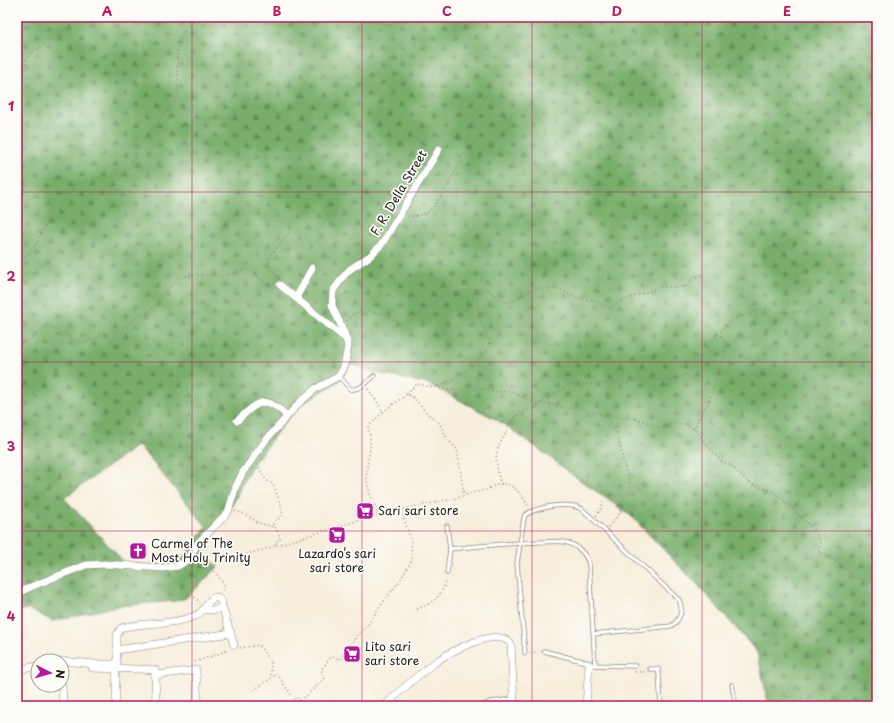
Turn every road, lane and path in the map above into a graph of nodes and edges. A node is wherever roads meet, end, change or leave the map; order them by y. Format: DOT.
graph roads {
  1 [pos="83,17"];
  2 [pos="88,17"];
  3 [pos="113,17"];
  4 [pos="192,17"];
  5 [pos="491,81"];
  6 [pos="17,91"];
  7 [pos="439,150"];
  8 [pos="400,216"];
  9 [pos="293,227"];
  10 [pos="17,259"];
  11 [pos="312,268"];
  12 [pos="703,274"];
  13 [pos="278,288"];
  14 [pos="476,289"];
  15 [pos="296,298"];
  16 [pos="810,312"];
  17 [pos="338,320"];
  18 [pos="720,333"];
  19 [pos="346,339"];
  20 [pos="17,343"];
  21 [pos="339,376"];
  22 [pos="374,376"];
  23 [pos="364,384"];
  24 [pos="436,387"];
  25 [pos="407,394"];
  26 [pos="541,403"];
  27 [pos="383,412"];
  28 [pos="287,416"];
  29 [pos="605,416"];
  30 [pos="237,420"];
  31 [pos="694,429"];
  32 [pos="253,458"];
  33 [pos="502,484"];
  34 [pos="464,495"];
  35 [pos="608,496"];
  36 [pos="604,500"];
  37 [pos="230,509"];
  38 [pos="401,510"];
  39 [pos="531,511"];
  40 [pos="632,512"];
  41 [pos="379,514"];
  42 [pos="593,518"];
  43 [pos="447,526"];
  44 [pos="272,527"];
  45 [pos="606,530"];
  46 [pos="520,543"];
  47 [pos="276,545"];
  48 [pos="450,549"];
  49 [pos="212,568"];
  50 [pos="447,573"];
  51 [pos="877,576"];
  52 [pos="226,587"];
  53 [pos="17,593"];
  54 [pos="222,606"];
  55 [pos="205,609"];
  56 [pos="417,609"];
  57 [pos="230,633"];
  58 [pos="594,634"];
  59 [pos="234,648"];
  60 [pos="117,650"];
  61 [pos="544,651"];
  62 [pos="525,653"];
  63 [pos="70,662"];
  64 [pos="592,664"];
  65 [pos="70,666"];
  66 [pos="635,666"];
  67 [pos="30,668"];
  68 [pos="650,669"];
  69 [pos="17,670"];
  70 [pos="116,670"];
  71 [pos="196,670"];
  72 [pos="156,675"];
  73 [pos="271,677"];
  74 [pos="732,685"];
  75 [pos="254,690"];
  76 [pos="62,693"];
  77 [pos="514,702"];
  78 [pos="294,704"];
  79 [pos="63,706"];
  80 [pos="116,706"];
  81 [pos="156,706"];
  82 [pos="198,706"];
  83 [pos="384,706"];
  84 [pos="481,706"];
  85 [pos="586,706"];
  86 [pos="661,706"];
  87 [pos="736,706"];
  1 -- 6 [label="path"];
  2 -- 3 [label="path"];
  4 -- 10 [label="path"];
  5 -- 8 [label="path"];
  7 -- 8 [label="street, F. R. Della Street"];
  8 -- 17 [label="street, F. R. Della Street"];
  9 -- 13 [label="path"];
  11 -- 15 [label="street"];
  12 -- 14 [label="path"];
  13 -- 15 [label="street"];
  13 -- 20 [label="path"];
  14 -- 17 [label="path"];
  14 -- 24 [label="path"];
  15 -- 19 [label="street"];
  16 -- 18 [label="path"];
  17 -- 19 [label="street, F. R. Della Street"];
  18 -- 26 [label="path"];
  18 -- 31 [label="path"];
  19 -- 21 [label="street, F. R. Della Street"];
  21 -- 23 [label="lane"];
  21 -- 28 [label="street"];
  22 -- 23 [label="lane"];
  23 -- 27 [label="path"];
  24 -- 25 [label="path"];
  24 -- 26 [label="path"];
  25 -- 27 [label="path"];
  25 -- 34 [label="path"];
  26 -- 29 [label="path"];
  26 -- 33 [label="path"];
  27 -- 41 [label="path"];
  28 -- 30 [label="street"];
  28 -- 32 [label="street"];
  29 -- 31 [label="path"];
  29 -- 35 [label="path"];
  31 -- 51 [label="path"];
  32 -- 37 [label="street"];
  32 -- 44 [label="path"];
  33 -- 34 [label="path"];
  33 -- 39 [label="path"];
  34 -- 38 [label="path"];
  36 -- 42 [label="path"];
  37 -- 44 [label="path"];
  37 -- 53 [label="street"];
  38 -- 41 [label="path"];
  38 -- 78 [label="path"];
  39 -- 42 [label="lane"];
  39 -- 46 [label="lane"];
  40 -- 45 [label="path"];
  41 -- 47 [label="path"];
  42 -- 45 [label="lane"];
  43 -- 48 [label="lane"];
  44 -- 47 [label="path"];
  45 -- 58 [label="lane"];
  46 -- 48 [label="lane"];
  46 -- 58 [label="lane"];
  46 -- 62 [label="lane"];
  47 -- 49 [label="path"];
  48 -- 50 [label="lane"];
  49 -- 52 [label="path"];
  49 -- 55 [label="path"];
  50 -- 56 [label="path"];
  54 -- 55 [label="street"];
  54 -- 55 [label="street"];
  54 -- 57 [label="street"];
  55 -- 60 [label="street"];
  57 -- 59 [label="street"];
  57 -- 60 [label="street"];
  58 -- 64 [label="lane"];
  59 -- 71 [label="path"];
  59 -- 73 [label="path"];
  60 -- 63 [label="street"];
  61 -- 62 [label="path"];
  61 -- 64 [label="lane"];
  64 -- 66 [label="lane"];
  64 -- 85 [label="street"];
  65 -- 70 [label="street"];
  67 -- 69 [label="street"];
  68 -- 86 [label="lane"];
  70 -- 72 [label="street"];
  70 -- 80 [label="street"];
  71 -- 72 [label="street"];
  71 -- 82 [label="street"];
  72 -- 81 [label="street"];
  73 -- 75 [label="path"];
  73 -- 78 [label="path"];
  74 -- 87 [label="lane"];
  76 -- 79 [label="street"];
  77 -- 83 [label="street"];
  77 -- 84 [label="lane"];
}
